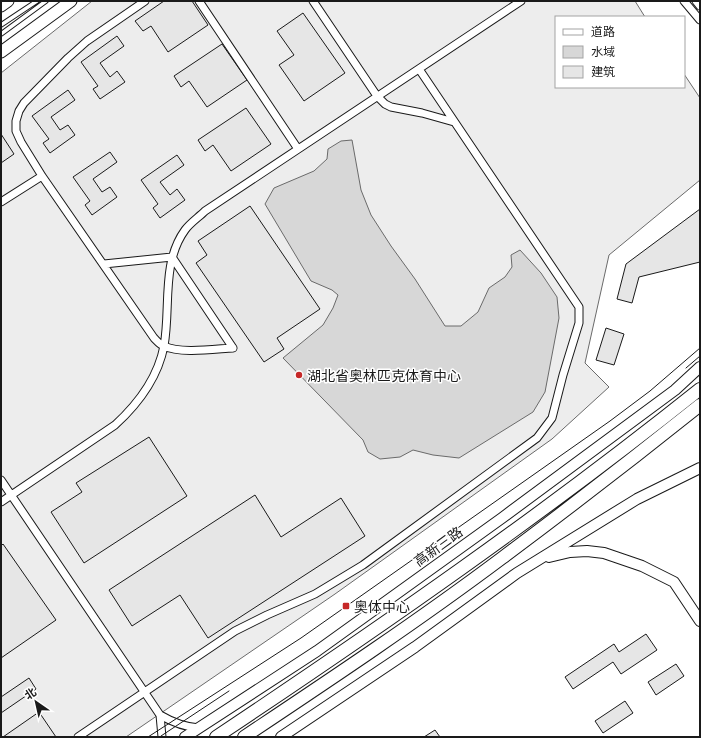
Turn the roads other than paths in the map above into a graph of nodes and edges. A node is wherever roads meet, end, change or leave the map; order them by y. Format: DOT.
graph roads {
  1 [pos="8,1"];
  2 [pos="37,1"];
  3 [pos="46,1"];
  4 [pos="71,1"];
  5 [pos="145,1"];
  6 [pos="199,1"];
  7 [pos="313,1"];
  8 [pos="521,1"];
  9 [pos="684,1"];
  10 [pos="696,1"];
  11 [pos="1,6"];
  12 [pos="700,6"];
  13 [pos="700,20"];
  14 [pos="1,26"];
  15 [pos="1,34"];
  16 [pos="1,52"];
  17 [pos="419,69"];
  18 [pos="377,96"];
  19 [pos="454,123"];
  20 [pos="298,149"];
  21 [pos="42,176"];
  22 [pos="1,202"];
  23 [pos="172,257"];
  24 [pos="104,264"];
  25 [pos="164,346"];
  26 [pos="700,368"];
  27 [pos="700,389"];
  28 [pos="700,404"];
  29 [pos="700,468"];
  30 [pos="1,480"];
  31 [pos="11,495"];
  32 [pos="1,502"];
  33 [pos="538,560"];
  34 [pos="700,621"];
  35 [pos="145,692"];
  36 [pos="160,715"];
  37 [pos="198,728"];
  38 [pos="78,737"];
  39 [pos="162,737"];
  40 [pos="185,737"];
  41 [pos="216,737"];
  42 [pos="244,737"];
  43 [pos="281,737"];
  1 -- 11 [label="main road"];
  2 -- 14 [label="lane"];
  3 -- 15 [label="lane"];
  4 -- 16 [label="main road"];
  5 -- 21 [label="street"];
  6 -- 20 [label="street"];
  7 -- 18 [label="street"];
  8 -- 17 [label="street"];
  9 -- 13 [label="street"];
  10 -- 12 [label="street"];
  17 -- 18 [label="street"];
  17 -- 19 [label="street"];
  18 -- 19 [label="street"];
  18 -- 20 [label="street"];
  19 -- 35 [label="street"];
  20 -- 23 [label="street"];
  21 -- 22 [label="street"];
  21 -- 24 [label="street"];
  23 -- 24 [label="street"];
  23 -- 25 [label="street"];
  23 -- 25 [label="street"];
  24 -- 25 [label="street"];
  25 -- 31 [label="street"];
  26 -- 37 [label="main road, 高新三路"];
  27 -- 41 [label="highway"];
  28 -- 42 [label="highway"];
  29 -- 33 [label="main road"];
  30 -- 31 [label="street"];
  31 -- 32 [label="street"];
  31 -- 35 [label="street"];
  33 -- 34 [label="main road"];
  33 -- 43 [label="main road"];
  35 -- 36 [label="street"];
  35 -- 38 [label="street"];
  36 -- 37 [label="street"];
  36 -- 39 [label="street"];
  37 -- 40 [label="main road, 高新三路"];
}
